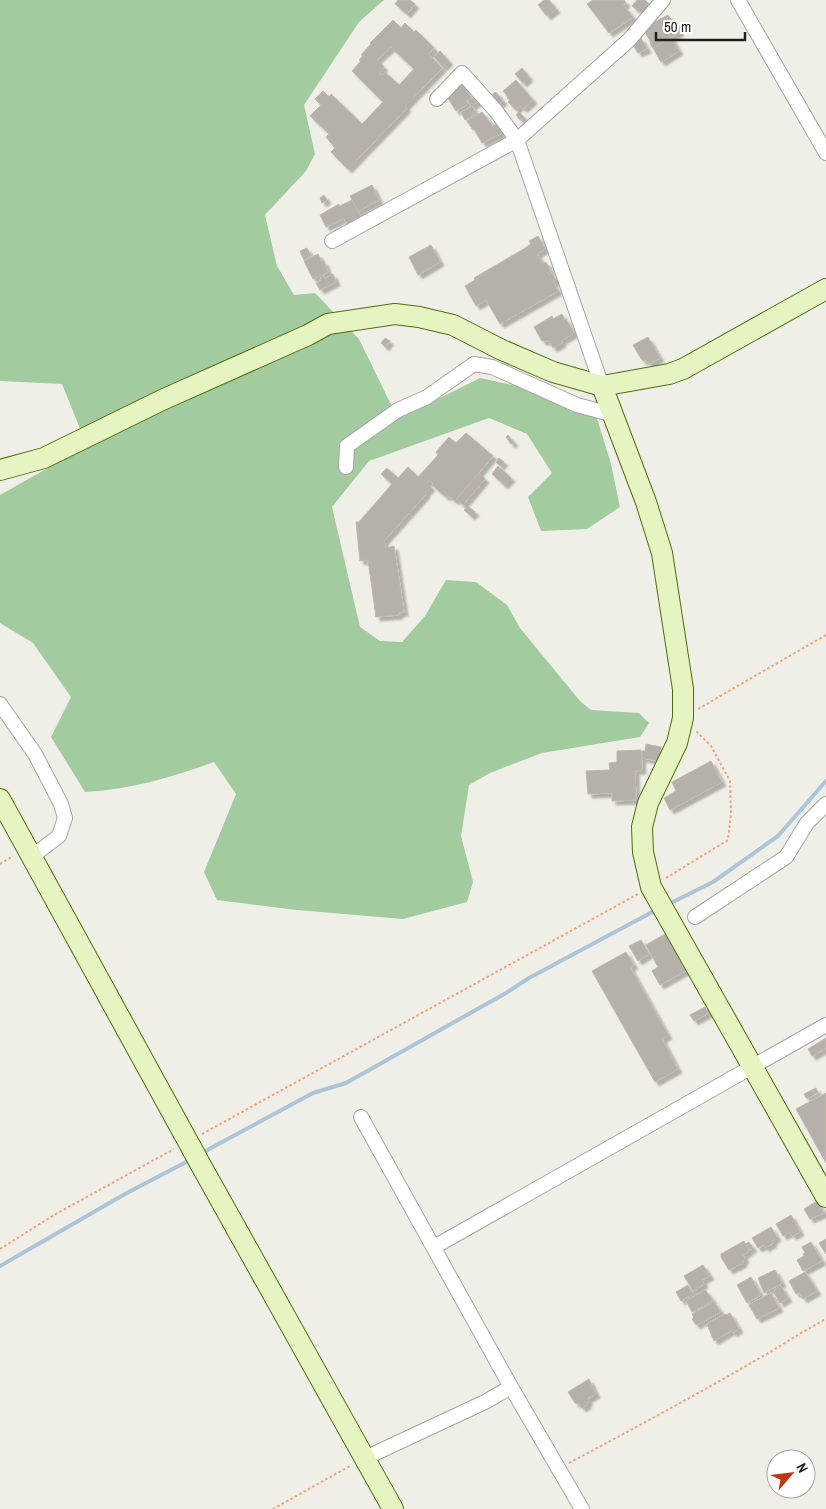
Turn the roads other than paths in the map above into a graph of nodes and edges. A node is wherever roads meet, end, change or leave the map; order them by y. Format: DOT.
graph roads {
  1 [pos="663,0"];
  2 [pos="738,0"];
  3 [pos="437,99"];
  4 [pos="516,140"];
  5 [pos="826,153"];
  6 [pos="332,240"];
  7 [pos="826,289"];
  8 [pos="602,386"];
  9 [pos="614,415"];
  10 [pos="346,468"];
  11 [pos="0,470"];
  12 [pos="0,704"];
  13 [pos="0,799"];
  14 [pos="826,804"];
  15 [pos="27,849"];
  16 [pos="695,917"];
  17 [pos="826,1025"];
  18 [pos="752,1067"];
  19 [pos="361,1117"];
  20 [pos="826,1197"];
  21 [pos="434,1247"];
  22 [pos="511,1387"];
  23 [pos="365,1458"];
  24 [pos="393,1509"];
  25 [pos="582,1509"];
  1 -- 4 [label="street"];
  2 -- 5 [label="street"];
  3 -- 4 [label="street"];
  4 -- 6 [label="street"];
  4 -- 8 [label="street"];
  7 -- 8 [label="street"];
  8 -- 9 [label="street"];
  8 -- 11 [label="street"];
  9 -- 10 [label="street"];
  9 -- 18 [label="street"];
  12 -- 15 [label="street"];
  13 -- 15 [label="street"];
  14 -- 16 [label="street"];
  15 -- 23 [label="street"];
  17 -- 18 [label="street"];
  18 -- 20 [label="street"];
  18 -- 21 [label="street"];
  19 -- 21 [label="street"];
  21 -- 22 [label="street"];
  22 -- 23 [label="street"];
  22 -- 25 [label="street"];
  23 -- 24 [label="street"];
}
